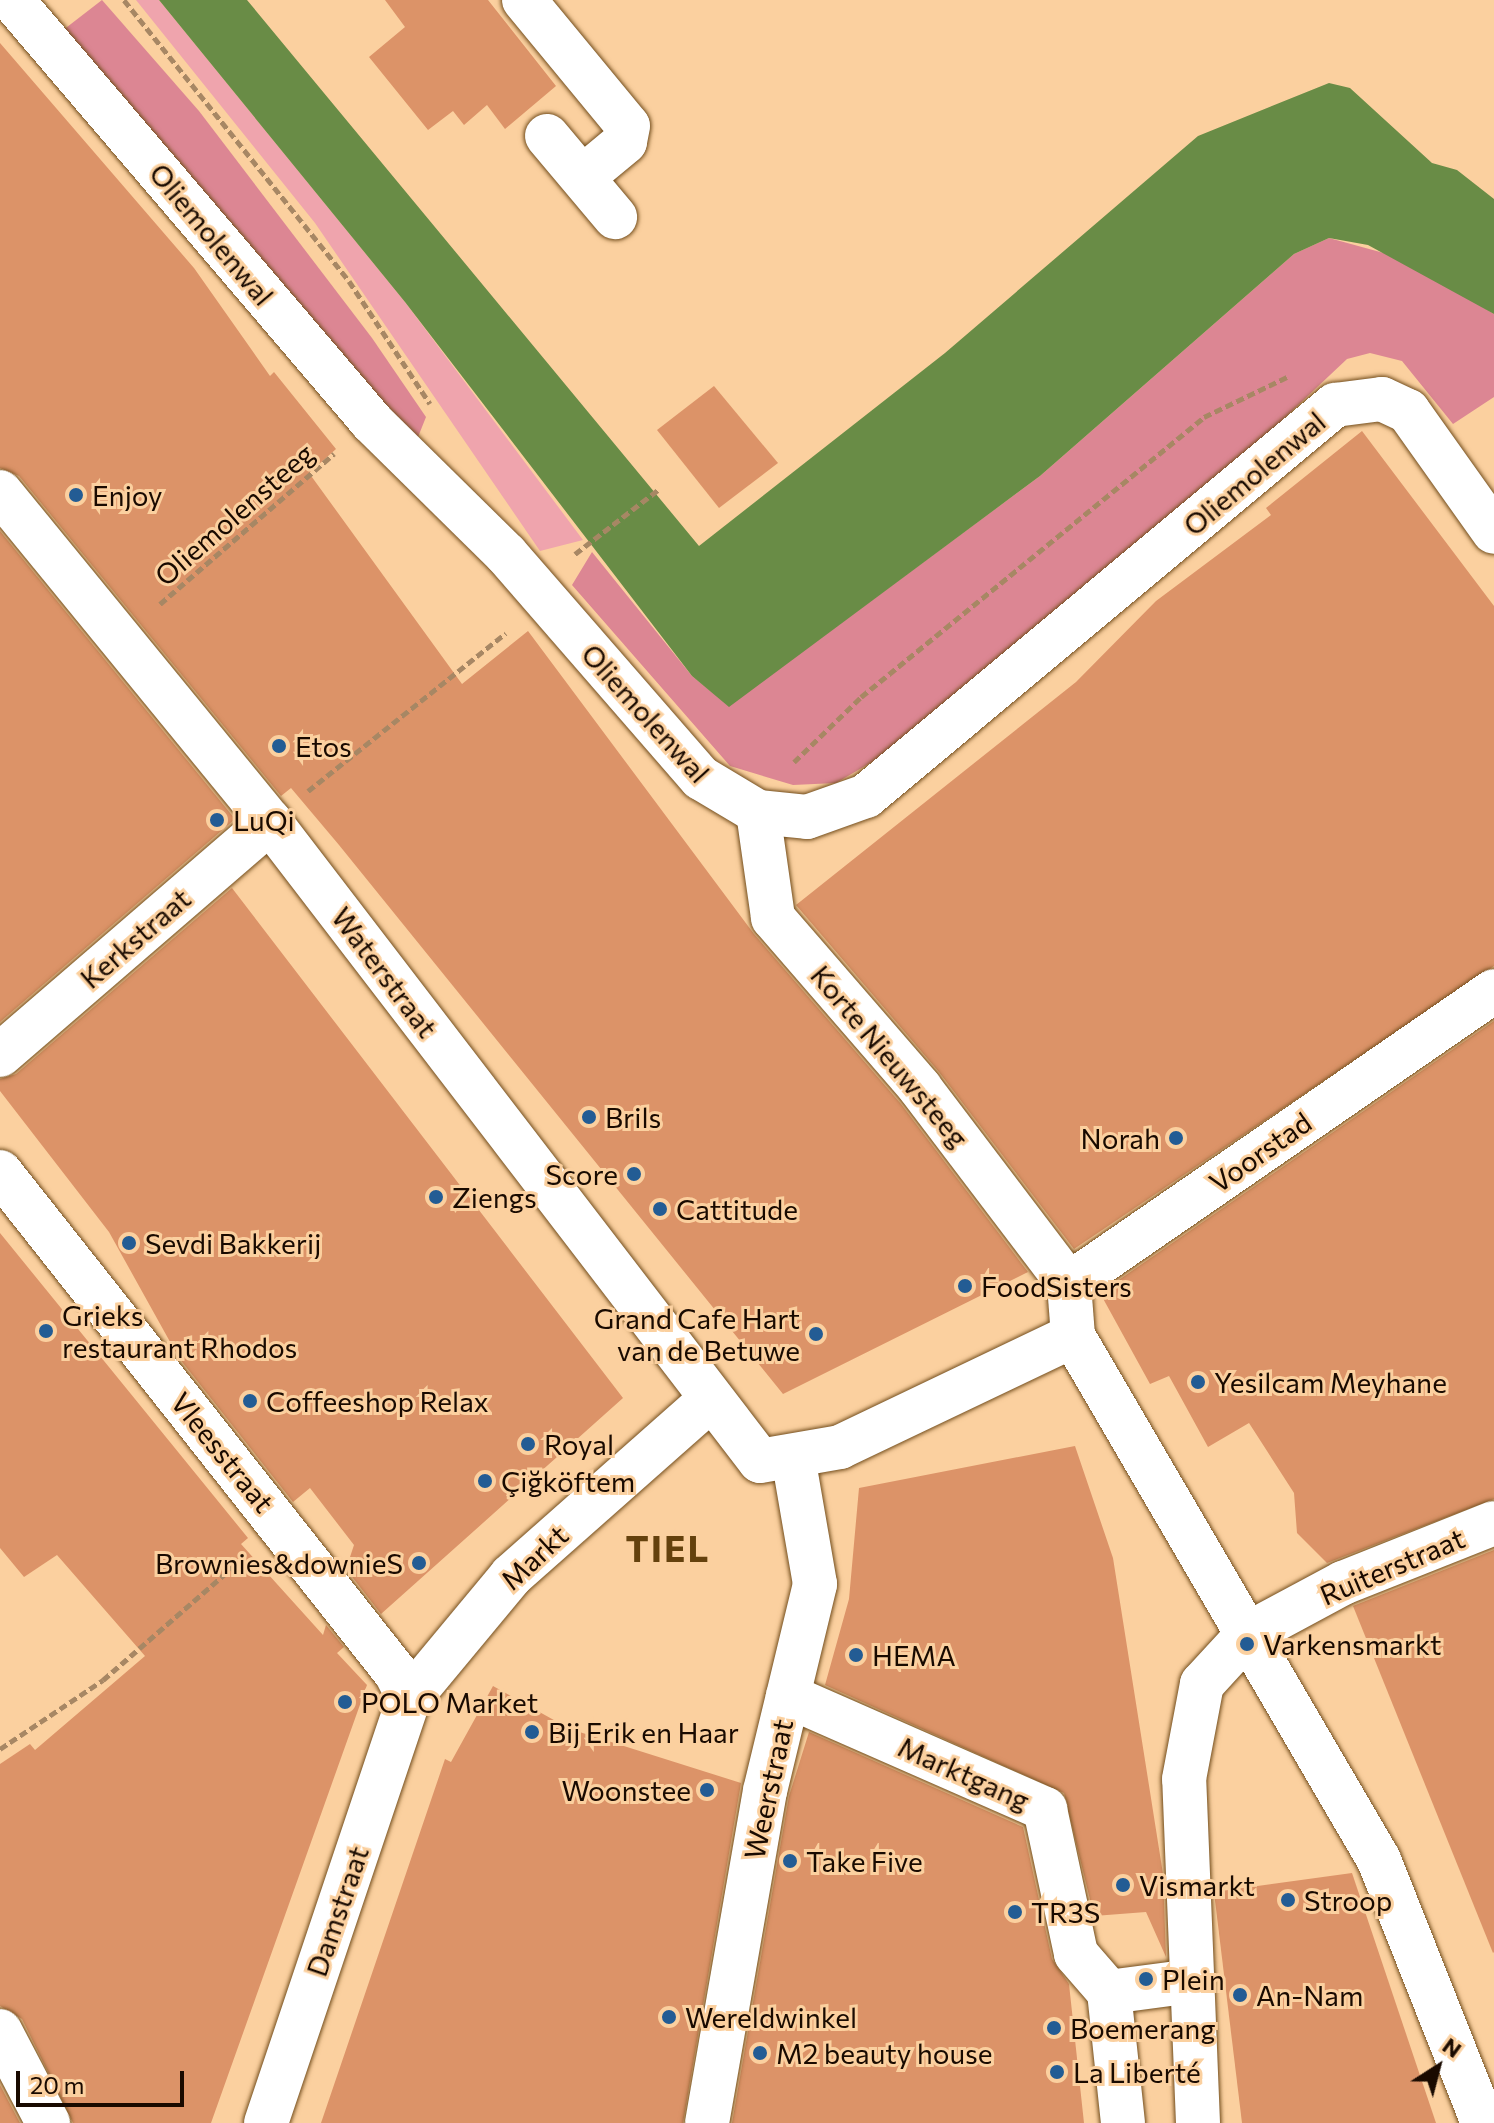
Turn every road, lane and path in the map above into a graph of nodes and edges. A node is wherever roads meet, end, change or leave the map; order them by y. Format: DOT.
graph roads {
  1 [pos="12,0"];
  2 [pos="124,0"];
  3 [pos="524,0"];
  4 [pos="547,136"];
  5 [pos="583,177"];
  6 [pos="615,217"];
  7 [pos="1362,399"];
  8 [pos="435,411"];
  9 [pos="372,422"];
  10 [pos="659,489"];
  11 [pos="0,492"];
  12 [pos="1494,532"];
  13 [pos="575,553"];
  14 [pos="546,601"];
  15 [pos="122,636"];
  16 [pos="758,812"];
  17 [pos="270,822"];
  18 [pos="1494,991"];
  19 [pos="0,1055"];
  20 [pos="0,1172"];
  21 [pos="1069,1284"];
  22 [pos="1073,1336"];
  23 [pos="711,1399"];
  24 [pos="777,1458"];
  25 [pos="1494,1523"];
  26 [pos="253,1549"];
  27 [pos="1248,1634"];
  28 [pos="788,1696"];
  29 [pos="409,1699"];
  30 [pos="0,1749"];
  31 [pos="1193,1981"];
  32 [pos="1109,1992"];
  33 [pos="0,2031"];
  34 [pos="48,2123"];
  35 [pos="266,2123"];
  36 [pos="707,2123"];
  37 [pos="1123,2123"];
  38 [pos="1198,2123"];
  39 [pos="1483,2123"];
  1 -- 9 [label="street, Oliemolenwal"];
  2 -- 8 [label="path"];
  3 -- 5 [label="street"];
  4 -- 5 [label="street"];
  5 -- 6 [label="street"];
  7 -- 12 [label="street"];
  7 -- 16 [label="street, Oliemolenwal"];
  7 -- 16 [label="path"];
  9 -- 14 [label="street, Oliemolenwal"];
  9 -- 15 [label="path, Oliemolensteeg"];
  10 -- 13 [label="path"];
  11 -- 15 [label="street, Waterstraat"];
  14 -- 16 [label="street, Oliemolenwal"];
  14 -- 17 [label="path"];
  15 -- 17 [label="street, Waterstraat"];
  16 -- 21 [label="street, Korte Nieuwsteeg"];
  17 -- 19 [label="street, Kerkstraat"];
  17 -- 23 [label="street, Waterstraat"];
  18 -- 21 [label="street, Voorstad"];
  20 -- 29 [label="street, Vleesstraat"];
  21 -- 22 [label="street"];
  22 -- 24 [label="street"];
  22 -- 27 [label="street"];
  23 -- 24 [label="street, Waterstraat"];
  23 -- 29 [label="street, Markt"];
  24 -- 28 [label="street, Weerstraat"];
  25 -- 27 [label="street, Ruiterstraat"];
  26 -- 30 [label="path"];
  27 -- 31 [label="street"];
  27 -- 39 [label="street"];
  28 -- 32 [label="street, Marktgang"];
  28 -- 36 [label="street, Weerstraat"];
  29 -- 35 [label="street, Damstraat"];
  31 -- 32 [label="street"];
  31 -- 38 [label="street"];
  32 -- 37 [label="street"];
  33 -- 34 [label="street"];
}
